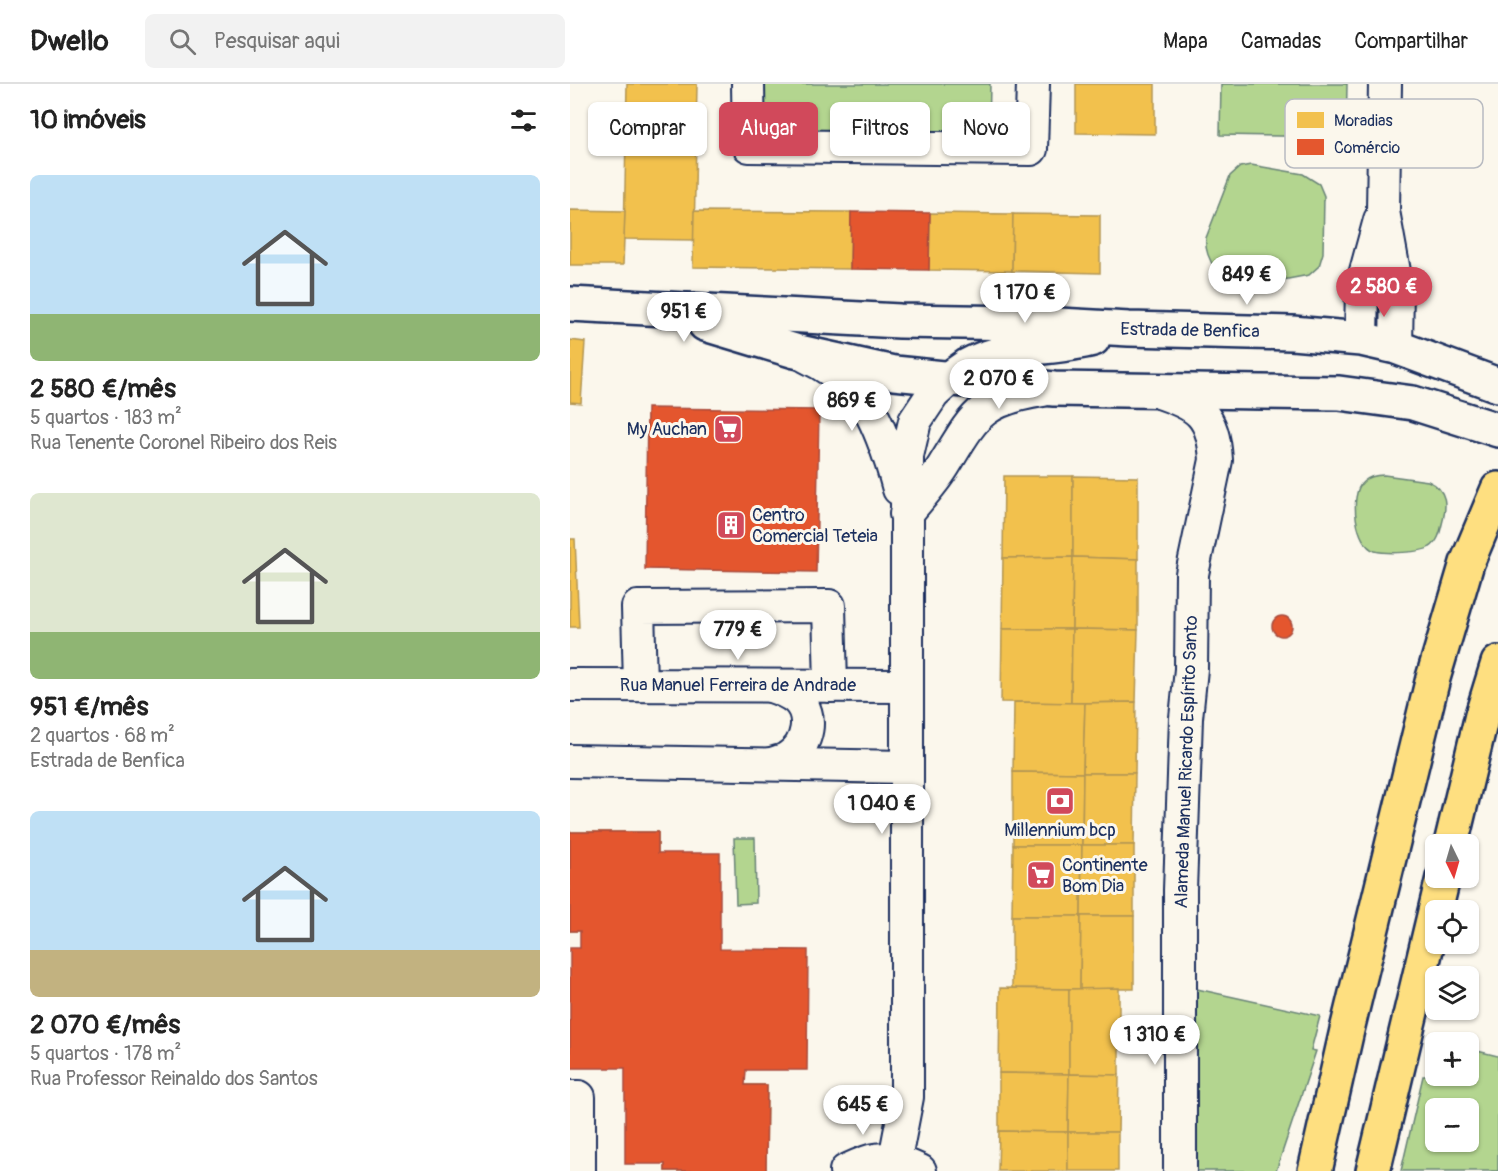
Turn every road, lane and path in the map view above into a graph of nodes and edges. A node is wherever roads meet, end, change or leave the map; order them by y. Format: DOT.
graph roads {
  1 [pos="748,84"];
  2 [pos="1033,84"];
  3 [pos="1385,84"];
  4 [pos="1385,99"];
  5 [pos="1384,168"];
  6 [pos="1383,211"];
  7 [pos="570,304"];
  8 [pos="667,311"];
  9 [pos="1129,329"];
  10 [pos="1361,339"];
  11 [pos="1396,347"];
  12 [pos="795,351"];
  13 [pos="948,380"];
  14 [pos="1494,383"];
  15 [pos="1054,388"];
  16 [pos="1154,390"];
  17 [pos="1486,426"];
  18 [pos="1498,489"];
  19 [pos="906,514"];
  20 [pos="1498,663"];
  21 [pos="570,685"];
  22 [pos="640,685"];
  23 [pos="771,686"];
  24 [pos="831,686"];
  25 [pos="906,686"];
  26 [pos="570,761"];
  27 [pos="771,764"];
  28 [pos="906,767"];
  29 [pos="1453,834"];
  30 [pos="1441,888"];
  31 [pos="570,1097"];
  32 [pos="575,1127"];
  33 [pos="907,1165"];
  34 [pos="579,1171"];
  35 [pos="846,1171"];
  36 [pos="1180,1171"];
  37 [pos="1315,1171"];
  38 [pos="1373,1171"];
  1 -- 2 [label="street"];
  3 -- 4 [label="street"];
  5 -- 6 [label="street"];
  6 -- 10 [label="street"];
  6 -- 11 [label="street"];
  7 -- 8 [label="street, Estrada de Benfica"];
  8 -- 9 [label="street, Estrada de Benfica"];
  8 -- 12 [label="street, Estrada de Benfica"];
  9 -- 10 [label="street, Estrada de Benfica"];
  9 -- 13 [label="street"];
  10 -- 11 [label="street, Estrada de Benfica"];
  11 -- 14 [label="street, Estrada de Benfica"];
  12 -- 13 [label="street, Estrada de Benfica"];
  12 -- 19 [label="street"];
  13 -- 15 [label="street, Estrada de Benfica"];
  13 -- 19 [label="street"];
  15 -- 16 [label="street, Estrada de Benfica"];
  15 -- 19 [label="street"];
  16 -- 17 [label="street, Estrada de Benfica"];
  16 -- 36 [label="street, Alameda Manuel Ricardo Espírito Santo"];
  18 -- 37 [label="highway"];
  19 -- 25 [label="street"];
  20 -- 29 [label="highway"];
  21 -- 22 [label="street, Rua Manuel Ferreira de Andrade"];
  22 -- 23 [label="street, Rua Manuel Ferreira de Andrade"];
  22 -- 24 [label="street"];
  23 -- 24 [label="street, Rua Manuel Ferreira de Andrade"];
  23 -- 27 [label="street"];
  24 -- 25 [label="street, Rua Manuel Ferreira de Andrade"];
  25 -- 28 [label="street"];
  26 -- 27 [label="street"];
  27 -- 28 [label="street"];
  28 -- 33 [label="street"];
  30 -- 38 [label="highway"];
  31 -- 32 [label="street"];
  32 -- 34 [label="street"];
  33 -- 35 [label="street"];
}
